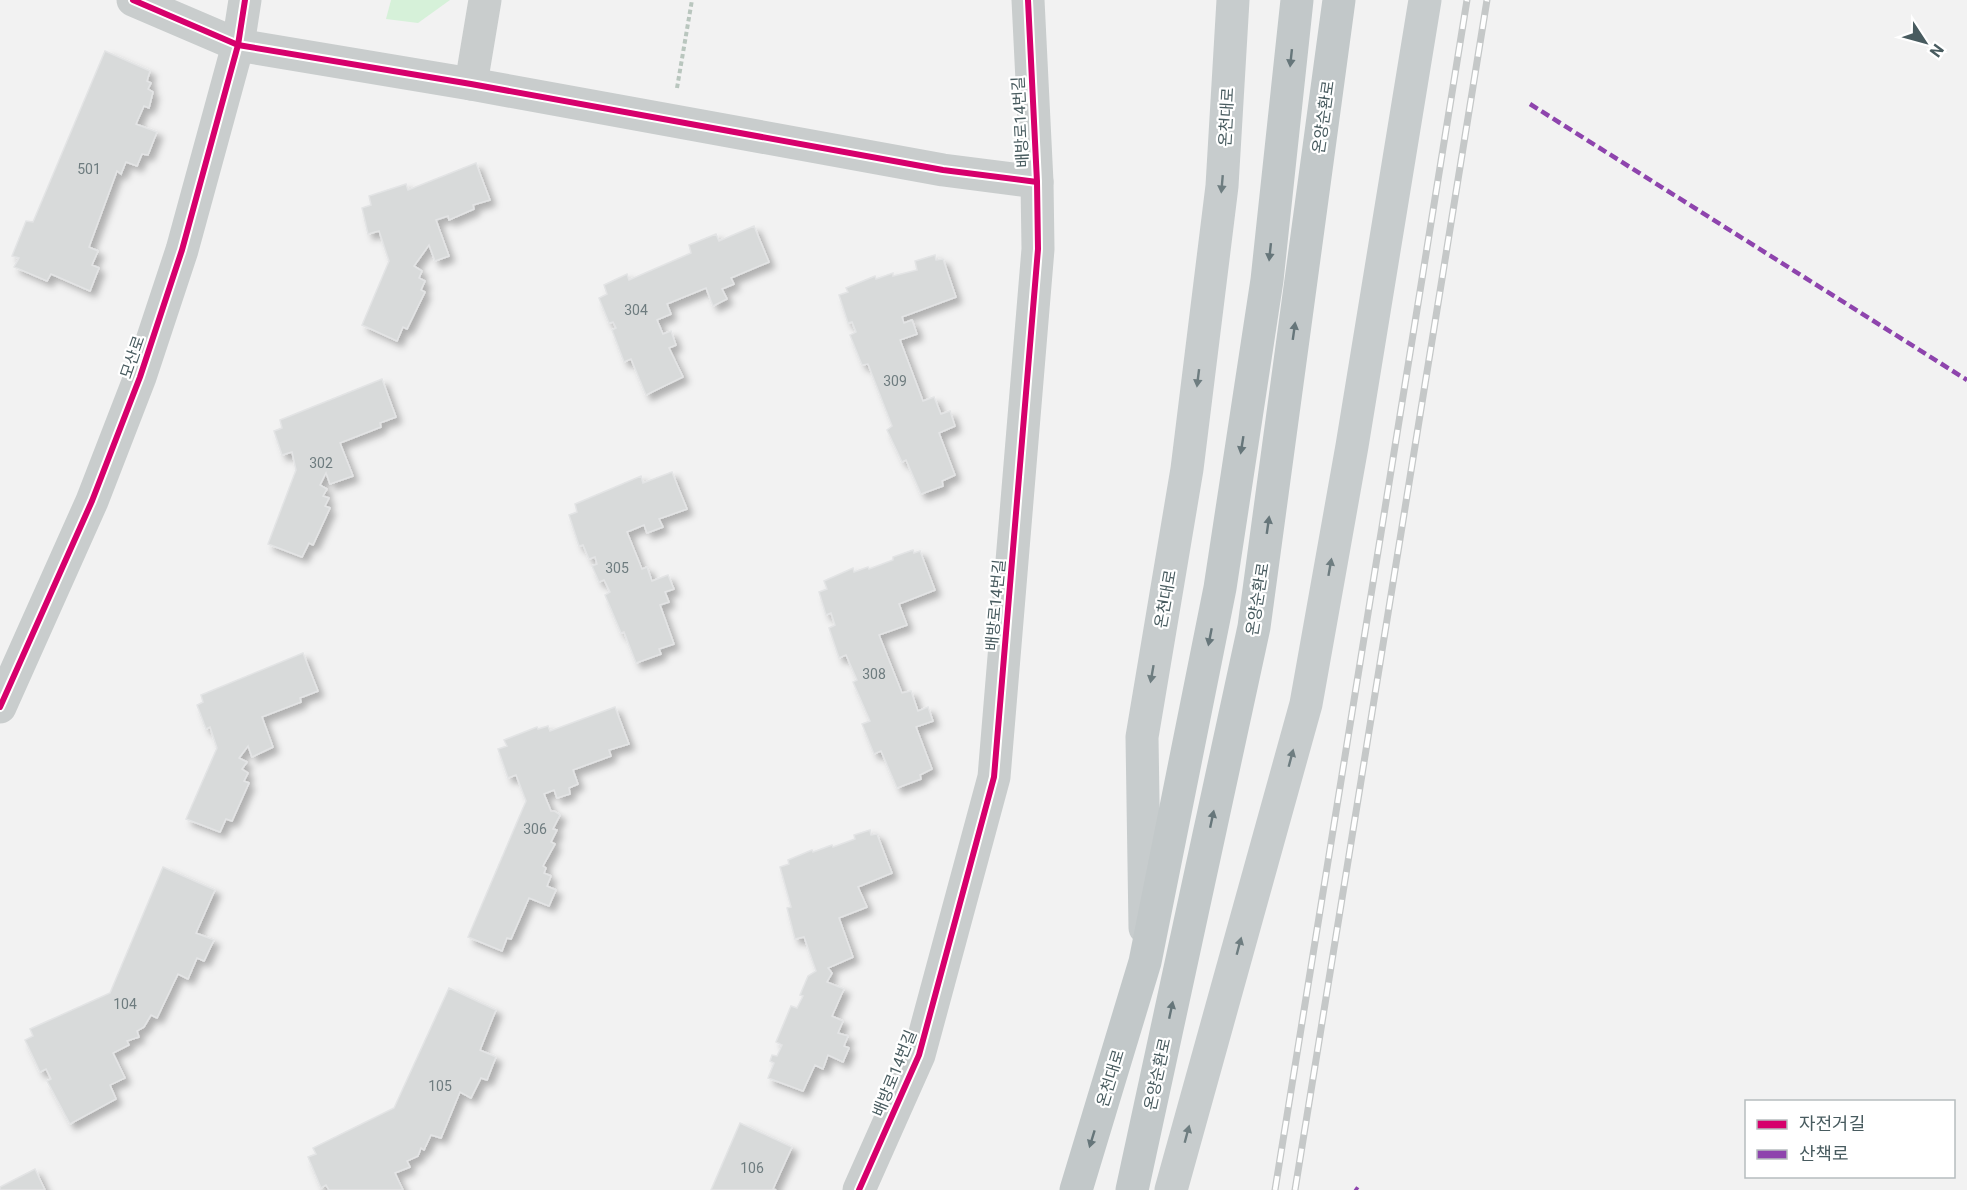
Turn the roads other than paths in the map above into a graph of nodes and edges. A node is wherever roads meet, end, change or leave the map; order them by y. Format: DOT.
graph roads {
  1 [pos="133,0"];
  2 [pos="245,0"];
  3 [pos="485,0"];
  4 [pos="1028,0"];
  5 [pos="1233,0"];
  6 [pos="1297,0"];
  7 [pos="1339,0"];
  8 [pos="1425,0"];
  9 [pos="238,45"];
  10 [pos="471,84"];
  11 [pos="1037,182"];
  12 [pos="0,706"];
  13 [pos="1145,962"];
  14 [pos="859,1190"];
  15 [pos="1076,1190"];
  16 [pos="1132,1190"];
  17 [pos="1171,1190"];
  1 -- 9 [label="street"];
  2 -- 9 [label="street, 모산로"];
  3 -- 10 [label="street"];
  4 -- 11 [label="street, 배방로14번길"];
  5 -- 13 [label="main road, 온천대로, one-way"];
  6 -- 13 [label="highway, one-way"];
  16 -- 7 [label="highway, 온양순환로, one-way"];
  17 -- 8 [label="main road, one-way"];
  9 -- 10 [label="street"];
  9 -- 12 [label="street, 모산로"];
  10 -- 11 [label="street"];
  11 -- 14 [label="street, 배방로14번길"];
  13 -- 15 [label="highway, 온천대로, one-way"];
}
